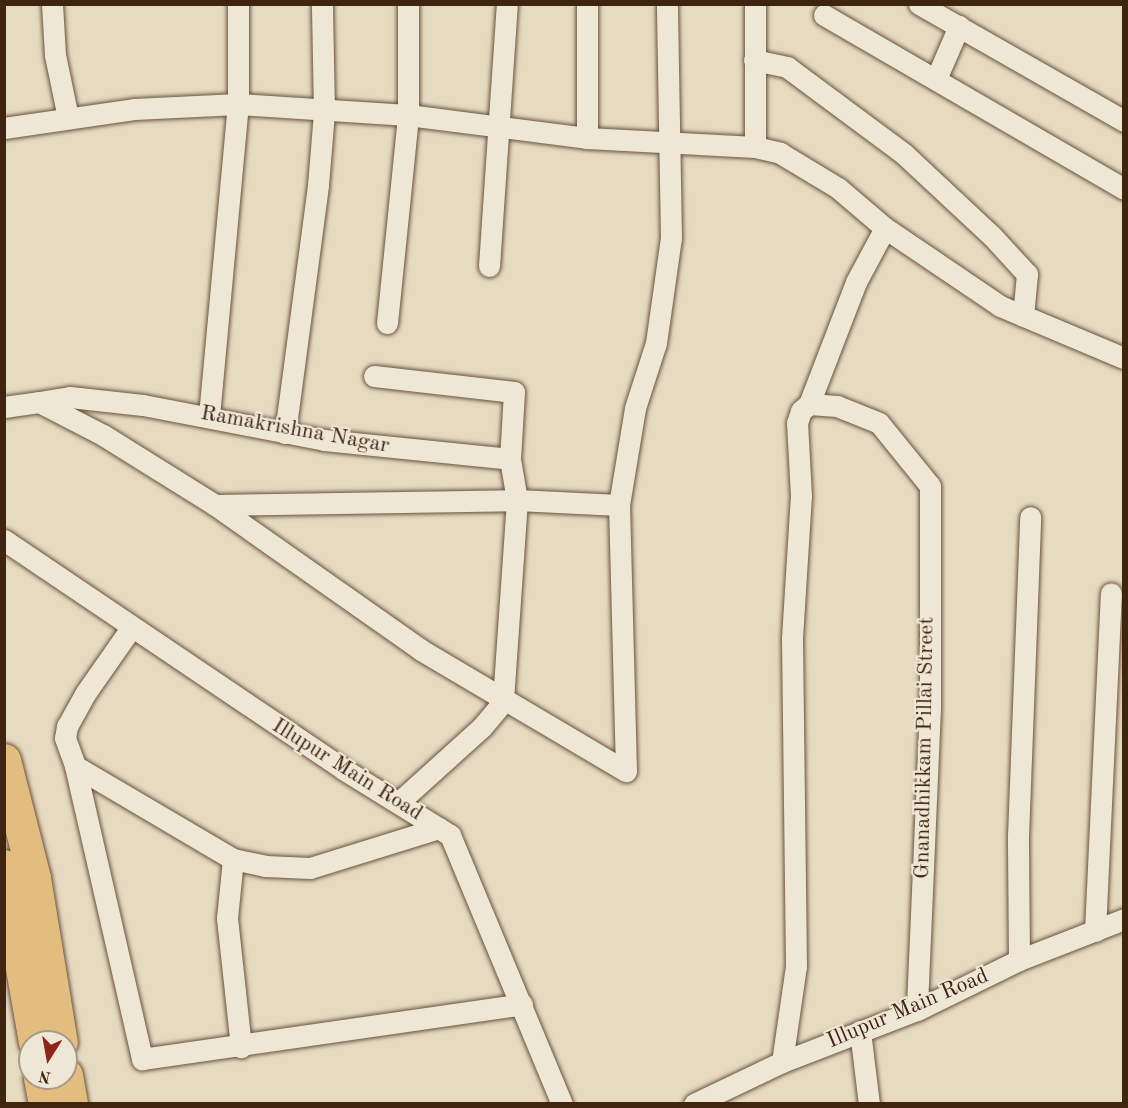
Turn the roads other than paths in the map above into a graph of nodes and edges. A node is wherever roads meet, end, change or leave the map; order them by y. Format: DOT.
graph roads {
  1 [pos="51,4"];
  2 [pos="238,4"];
  3 [pos="322,4"];
  4 [pos="408,4"];
  5 [pos="507,4"];
  6 [pos="587,4"];
  7 [pos="667,4"];
  8 [pos="755,4"];
  9 [pos="919,4"];
  10 [pos="824,15"];
  11 [pos="960,27"];
  12 [pos="754,60"];
  13 [pos="936,79"];
  14 [pos="238,104"];
  15 [pos="324,112"];
  16 [pos="408,115"];
  17 [pos="68,118"];
  18 [pos="1124,121"];
  19 [pos="4,128"];
  20 [pos="499,129"];
  21 [pos="587,138"];
  22 [pos="669,143"];
  23 [pos="755,147"];
  24 [pos="1124,189"];
  25 [pos="885,228"];
  26 [pos="489,266"];
  27 [pos="1023,316"];
  28 [pos="387,323"];
  29 [pos="1124,358"];
  30 [pos="374,376"];
  31 [pos="39,402"];
  32 [pos="808,404"];
  33 [pos="4,407"];
  34 [pos="209,416"];
  35 [pos="285,433"];
  36 [pos="510,459"];
  37 [pos="517,500"];
  38 [pos="215,505"];
  39 [pos="619,505"];
  40 [pos="1030,517"];
  41 [pos="4,540"];
  42 [pos="1111,593"];
  43 [pos="131,628"];
  44 [pos="503,702"];
  45 [pos="4,760"];
  46 [pos="75,766"];
  47 [pos="398,803"];
  48 [pos="440,828"];
  49 [pos="233,859"];
  50 [pos="6,877"];
  51 [pos="1124,919"];
  52 [pos="1095,931"];
  53 [pos="1019,960"];
  54 [pos="522,1004"];
  55 [pos="917,1010"];
  56 [pos="33,1030"];
  57 [pos="59,1030"];
  58 [pos="860,1030"];
  59 [pos="241,1047"];
  60 [pos="782,1062"];
  61 [pos="562,1104"];
  62 [pos="694,1104"];
  63 [pos="869,1104"];
  1 -- 17 [label="street"];
  2 -- 14 [label="street"];
  3 -- 15 [label="street"];
  4 -- 16 [label="street"];
  5 -- 20 [label="street"];
  6 -- 21 [label="street"];
  7 -- 22 [label="street"];
  8 -- 12 [label="street"];
  9 -- 11 [label="street"];
  10 -- 13 [label="street"];
  11 -- 13 [label="street"];
  11 -- 18 [label="street"];
  12 -- 23 [label="street"];
  12 -- 27 [label="street"];
  13 -- 24 [label="street"];
  14 -- 15 [label="street"];
  14 -- 17 [label="street"];
  14 -- 34 [label="street"];
  15 -- 16 [label="street"];
  15 -- 35 [label="street"];
  16 -- 20 [label="street"];
  16 -- 28 [label="street"];
  17 -- 19 [label="street"];
  20 -- 21 [label="street"];
  20 -- 26 [label="street"];
  21 -- 22 [label="street"];
  22 -- 23 [label="street"];
  22 -- 39 [label="street"];
  23 -- 25 [label="street"];
  25 -- 27 [label="street"];
  25 -- 32 [label="street"];
  27 -- 29 [label="street"];
  30 -- 36 [label="street"];
  31 -- 33 [label="street, Ramakrishna Nagar"];
  31 -- 34 [label="street, Ramakrishna Nagar"];
  31 -- 38 [label="street"];
  32 -- 55 [label="street, Gnanadhikkam Pillai Street"];
  32 -- 60 [label="street"];
  34 -- 35 [label="street, Ramakrishna Nagar"];
  35 -- 36 [label="street, Ramakrishna Nagar"];
  36 -- 37 [label="street"];
  37 -- 38 [label="street"];
  37 -- 39 [label="street"];
  37 -- 44 [label="street"];
  38 -- 44 [label="street"];
  39 -- 44 [label="street"];
  40 -- 53 [label="street"];
  41 -- 43 [label="street, Illupur Main Road"];
  42 -- 52 [label="street"];
  43 -- 46 [label="street"];
  43 -- 47 [label="street, Illupur Main Road"];
  44 -- 47 [label="street"];
  45 -- 57 [label="main road"];
  46 -- 49 [label="street"];
  46 -- 59 [label="street"];
  47 -- 48 [label="street, Illupur Main Road"];
  48 -- 49 [label="street"];
  48 -- 54 [label="street, Illupur Main Road"];
  49 -- 59 [label="street"];
  50 -- 56 [label="main road"];
  51 -- 52 [label="street, Illupur Main Road"];
  52 -- 53 [label="street, Illupur Main Road"];
  53 -- 55 [label="street, Illupur Main Road"];
  54 -- 59 [label="street"];
  54 -- 61 [label="street, Illupur Main Road"];
  55 -- 58 [label="street, Illupur Main Road"];
  58 -- 60 [label="street, Illupur Main Road"];
  58 -- 63 [label="street"];
  60 -- 62 [label="street, Illupur Main Road"];
}
